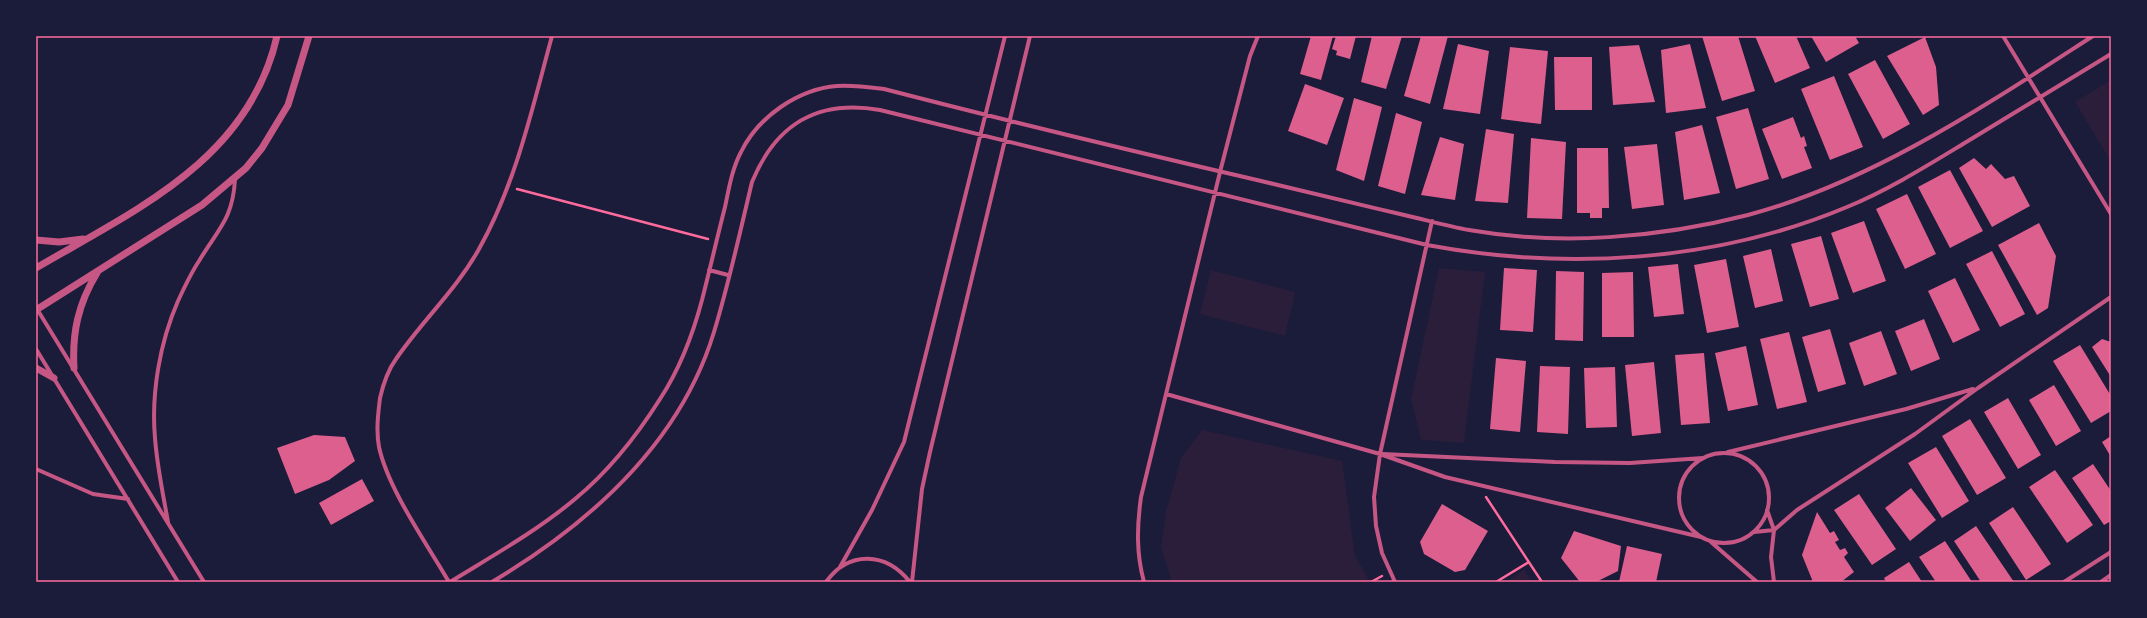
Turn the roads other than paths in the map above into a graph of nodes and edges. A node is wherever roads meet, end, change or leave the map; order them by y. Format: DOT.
graph roads {
  1 [pos="277,36"];
  2 [pos="309,36"];
  3 [pos="552,36"];
  4 [pos="1005,36"];
  5 [pos="1030,36"];
  6 [pos="1258,36"];
  7 [pos="2003,36"];
  8 [pos="2093,36"];
  9 [pos="2111,54"];
  10 [pos="2028,77"];
  11 [pos="2040,98"];
  12 [pos="985,115"];
  13 [pos="1010,121"];
  14 [pos="980,136"];
  15 [pos="1005,142"];
  16 [pos="1220,172"];
  17 [pos="235,179"];
  18 [pos="1214,193"];
  19 [pos="2111,214"];
  20 [pos="1432,221"];
  21 [pos="85,239"];
  22 [pos="36,240"];
  23 [pos="1427,245"];
  24 [pos="36,268"];
  25 [pos="709,270"];
  26 [pos="98,271"];
  27 [pos="728,275"];
  28 [pos="2111,297"];
  29 [pos="37,309"];
  30 [pos="36,349"];
  31 [pos="36,368"];
  32 [pos="74,368"];
  33 [pos="54,378"];
  34 [pos="1978,388"];
  35 [pos="1166,394"];
  36 [pos="1725,453"];
  37 [pos="1380,454"];
  38 [pos="1703,458"];
  39 [pos="36,469"];
  40 [pos="128,499"];
  41 [pos="1767,510"];
  42 [pos="168,522"];
  43 [pos="1774,530"];
  44 [pos="1754,532"];
  45 [pos="1701,537"];
  46 [pos="1710,541"];
  47 [pos="2111,552"];
  48 [pos="840,567"];
  49 [pos="2111,575"];
  50 [pos="178,582"];
  51 [pos="204,582"];
  52 [pos="449,582"];
  53 [pos="492,582"];
  54 [pos="826,582"];
  55 [pos="911,582"];
  56 [pos="1144,582"];
  57 [pos="1395,582"];
  58 [pos="1758,582"];
  59 [pos="1774,582"];
  60 [pos="2064,582"];
  61 [pos="2100,582"];
  1 -- 21 [label="street"];
  2 -- 17 [label="street"];
  3 -- 52 [label="street"];
  4 -- 12 [label="street"];
  5 -- 13 [label="street"];
  6 -- 16 [label="street"];
  7 -- 10 [label="street"];
  8 -- 10 [label="street"];
  9 -- 11 [label="street"];
  10 -- 11 [label="street"];
  10 -- 20 [label="street"];
  11 -- 19 [label="street"];
  11 -- 23 [label="street"];
  12 -- 13 [label="street"];
  12 -- 14 [label="street"];
  12 -- 25 [label="street"];
  13 -- 15 [label="street"];
  13 -- 16 [label="street"];
  14 -- 15 [label="street"];
  14 -- 27 [label="street"];
  14 -- 48 [label="street"];
  15 -- 18 [label="street"];
  15 -- 55 [label="street"];
  16 -- 18 [label="street"];
  16 -- 20 [label="street"];
  17 -- 26 [label="street"];
  17 -- 42 [label="street"];
  18 -- 23 [label="street"];
  18 -- 35 [label="street"];
  20 -- 23 [label="street"];
  21 -- 22 [label="street"];
  21 -- 24 [label="street"];
  23 -- 37 [label="street"];
  25 -- 27 [label="street"];
  25 -- 52 [label="street"];
  26 -- 29 [label="street"];
  26 -- 32 [label="street"];
  27 -- 53 [label="street"];
  28 -- 34 [label="street"];
  29 -- 32 [label="street"];
  30 -- 33 [label="street"];
  31 -- 33 [label="street"];
  32 -- 42 [label="street"];
  33 -- 40 [label="street"];
  34 -- 36 [label="street"];
  34 -- 43 [label="street"];
  35 -- 37 [label="street"];
  35 -- 56 [label="street"];
  36 -- 38 [label="street"];
  36 -- 41 [label="street"];
  37 -- 38 [label="street"];
  37 -- 45 [label="street"];
  37 -- 57 [label="street"];
  38 -- 45 [label="street"];
  39 -- 40 [label="street"];
  40 -- 50 [label="street"];
  41 -- 43 [label="street"];
  41 -- 44 [label="street"];
  42 -- 51 [label="street"];
  43 -- 44 [label="street"];
  43 -- 59 [label="street"];
  44 -- 46 [label="street"];
  45 -- 46 [label="street"];
  46 -- 58 [label="street"];
  47 -- 60 [label="street"];
  48 -- 54 [label="street"];
  48 -- 55 [label="street"];
  49 -- 61 [label="street"];
}
